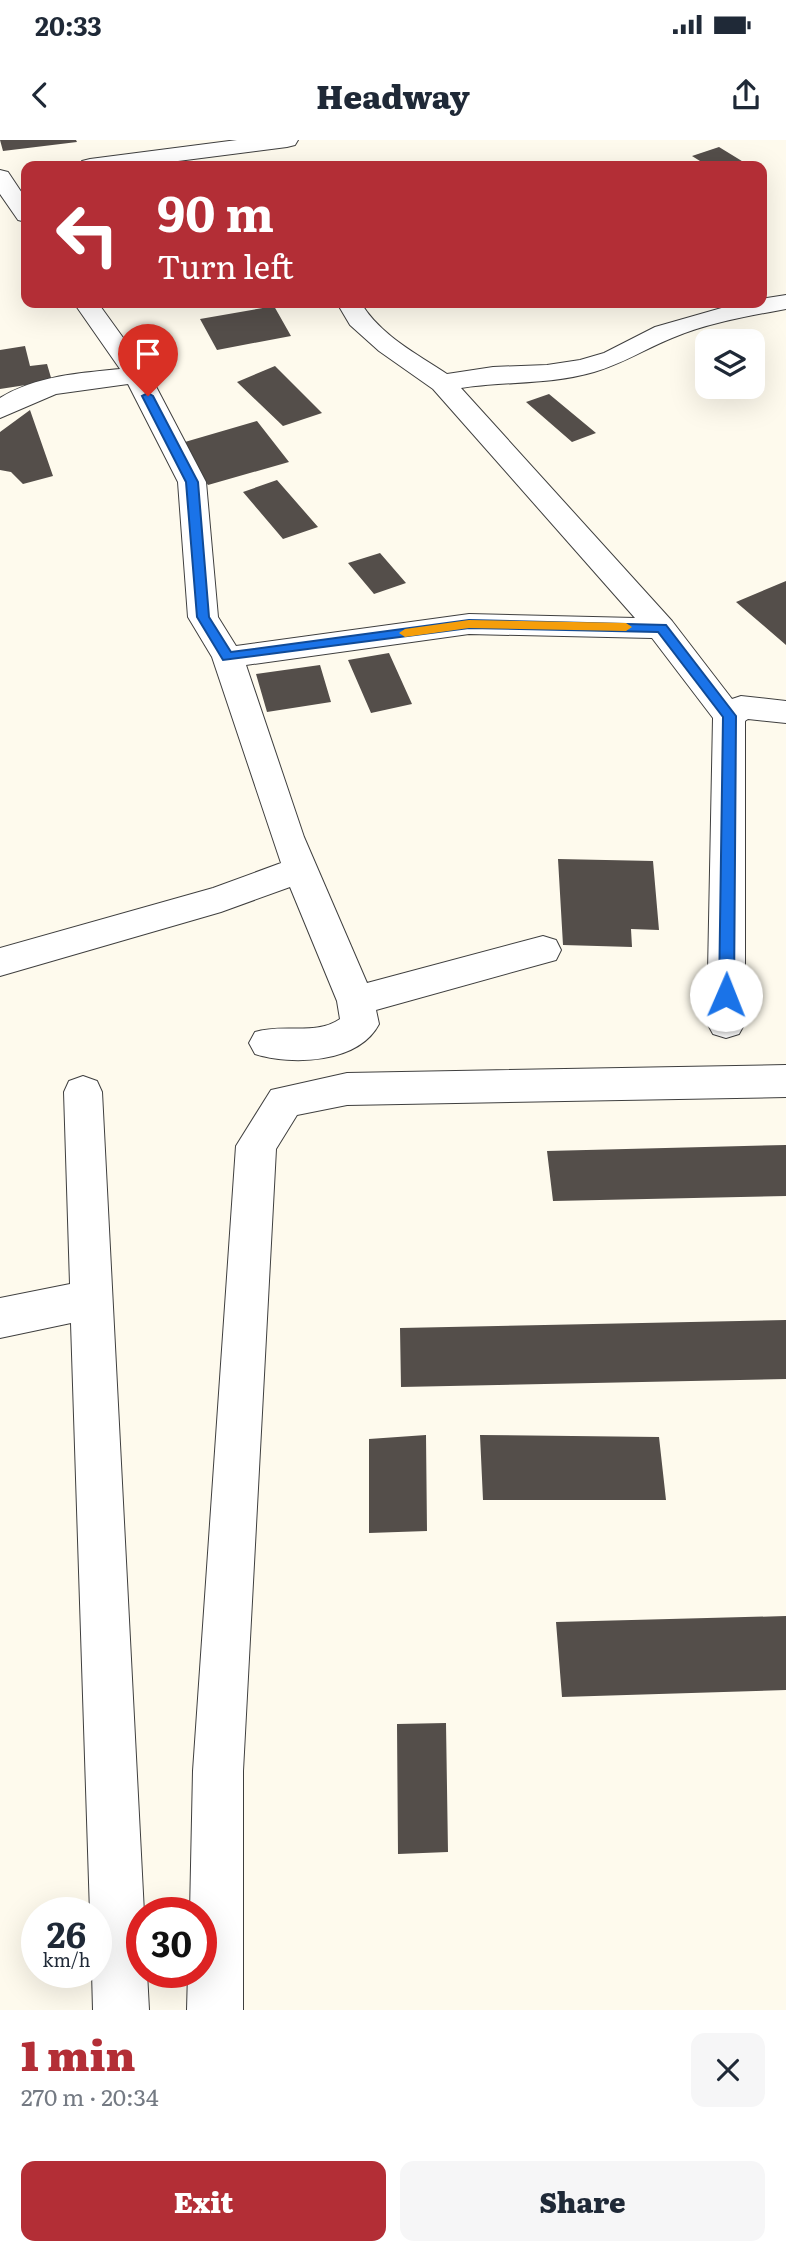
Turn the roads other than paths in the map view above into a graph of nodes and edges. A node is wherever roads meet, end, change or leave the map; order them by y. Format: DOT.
graph roads {
  1 [pos="279,140"];
  2 [pos="196,161"];
  3 [pos="21,174"];
  4 [pos="0,176"];
  5 [pos="21,208"];
  6 [pos="786,302"];
  7 [pos="767,305"];
  8 [pos="90,308"];
  9 [pos="352,308"];
  10 [pos="752,308"];
  11 [pos="137,375"];
  12 [pos="442,383"];
  13 [pos="0,410"];
  14 [pos="661,628"];
  15 [pos="228,657"];
  16 [pos="786,712"];
  17 [pos="729,716"];
  18 [pos="301,869"];
  19 [pos="543,950"];
  20 [pos="0,962"];
  21 [pos="356,1001"];
  22 [pos="726,1023"];
  23 [pos="268,1043"];
  24 [pos="786,1081"];
  25 [pos="83,1092"];
  26 [pos="92,1299"];
  27 [pos="0,1318"];
  28 [pos="121,2010"];
  29 [pos="215,2010"];
  1 -- 2 [label="street"];
  3 -- 4 [label="street"];
  4 -- 5 [label="street"];
  6 -- 7 [label="street"];
  8 -- 11 [label="street"];
  9 -- 12 [label="street"];
  10 -- 12 [label="street"];
  11 -- 13 [label="street"];
  11 -- 15 [label="street"];
  12 -- 14 [label="street"];
  14 -- 15 [label="street"];
  14 -- 17 [label="street"];
  15 -- 18 [label="street"];
  16 -- 17 [label="street"];
  17 -- 22 [label="street"];
  18 -- 20 [label="street"];
  18 -- 21 [label="street"];
  19 -- 21 [label="street"];
  21 -- 23 [label="street"];
  24 -- 29 [label="street"];
  25 -- 26 [label="street"];
  26 -- 27 [label="street"];
  26 -- 28 [label="street"];
}
